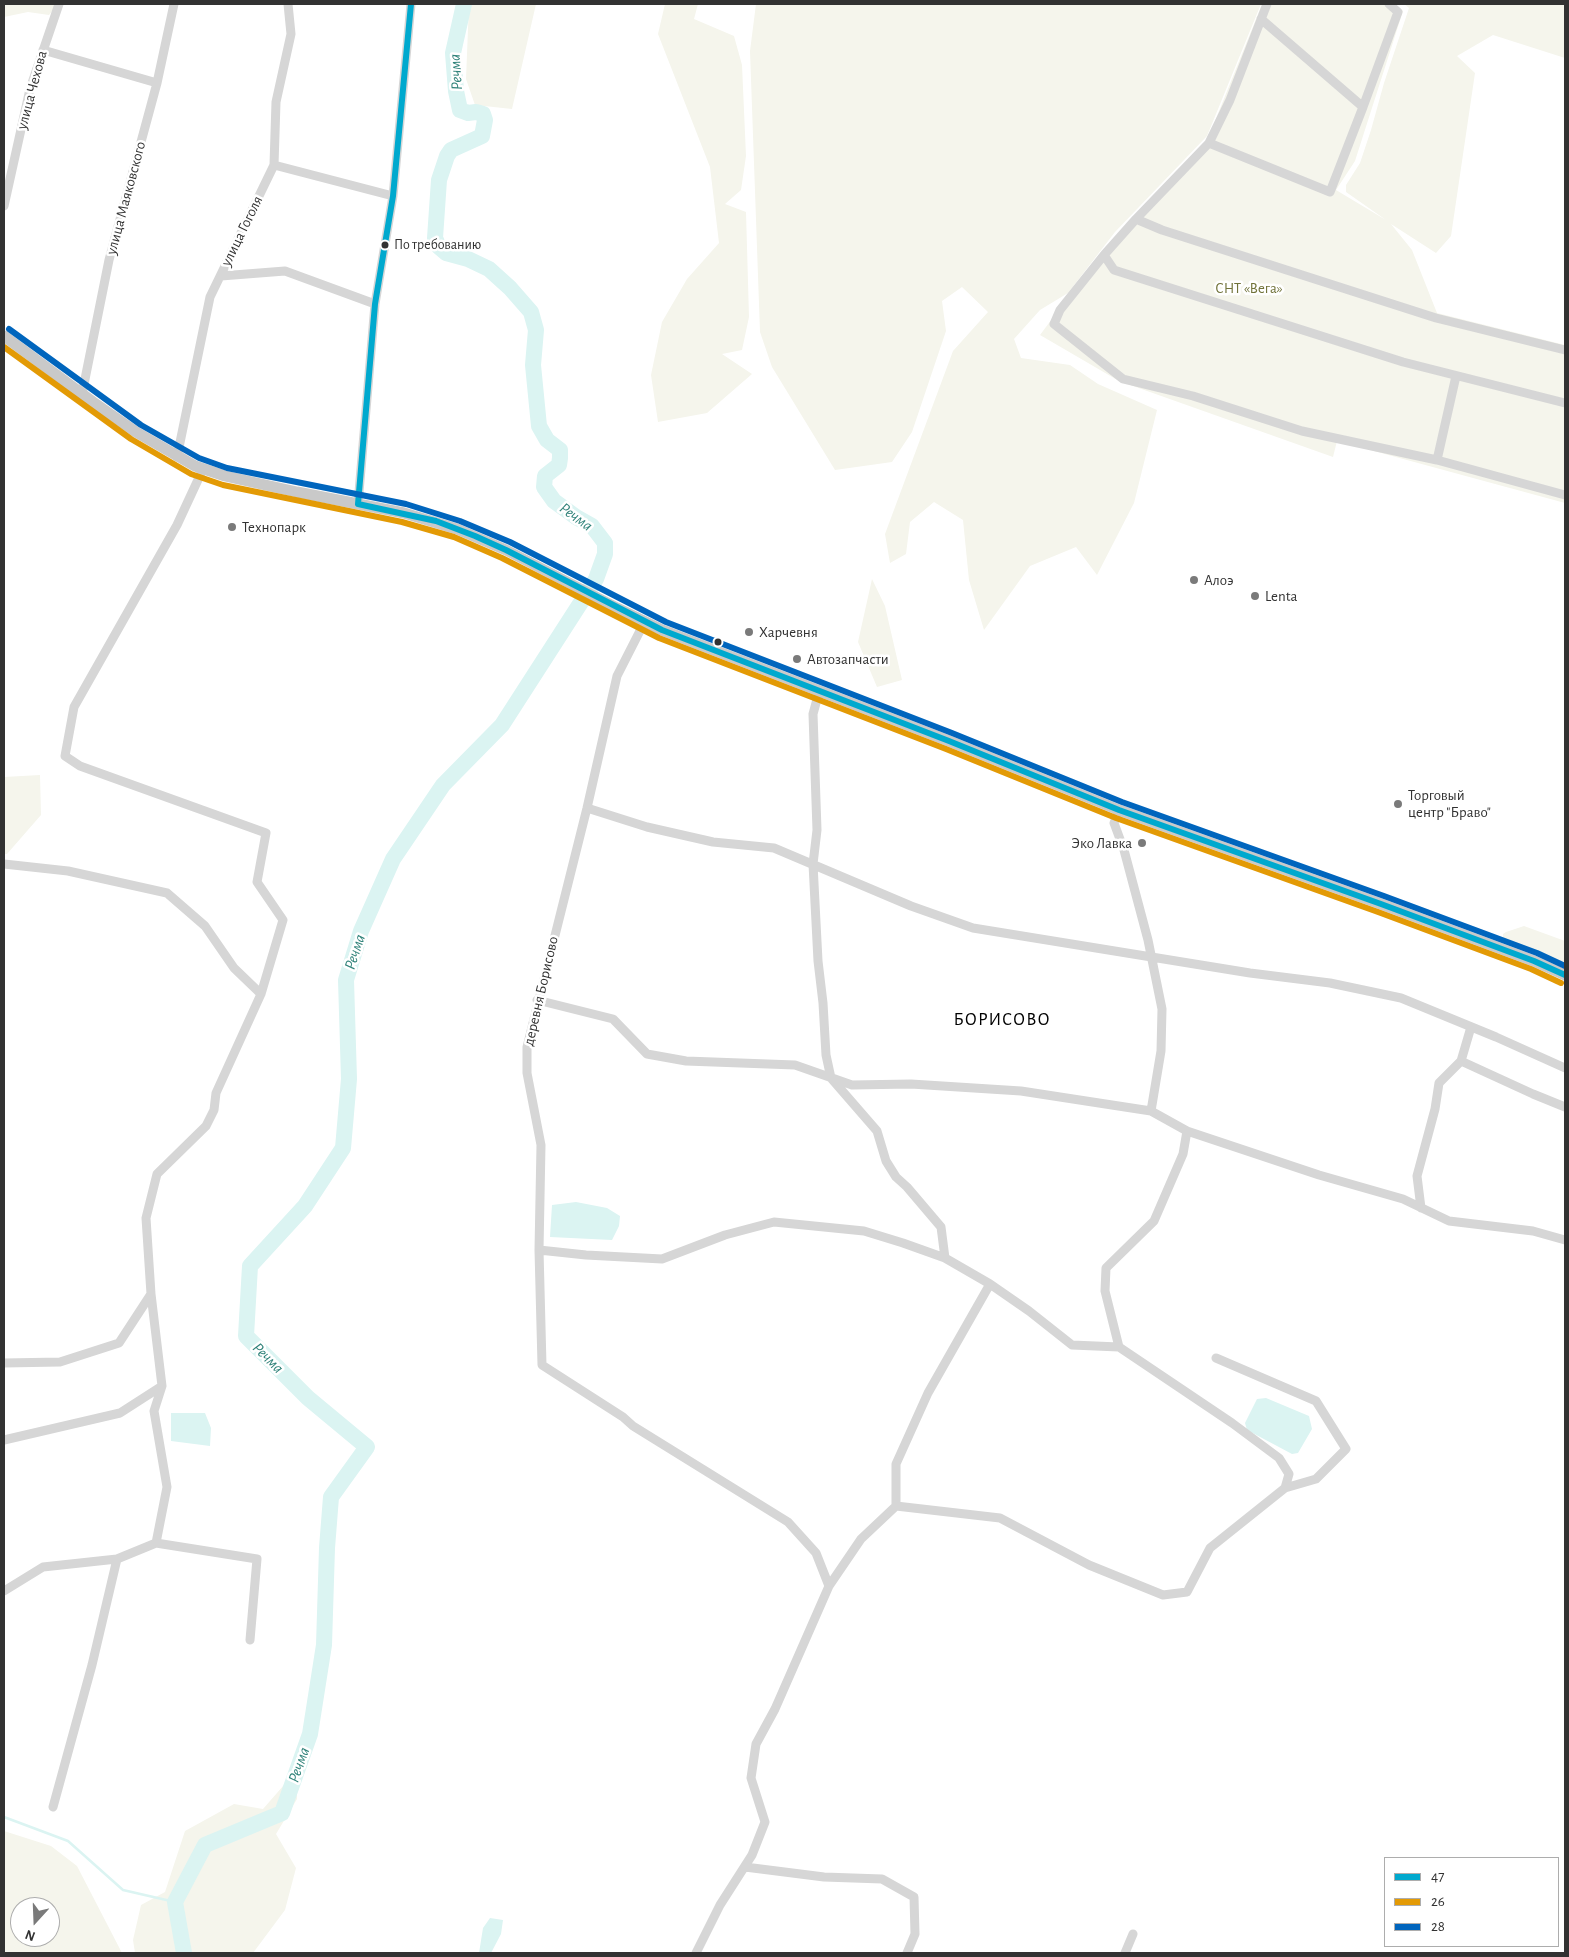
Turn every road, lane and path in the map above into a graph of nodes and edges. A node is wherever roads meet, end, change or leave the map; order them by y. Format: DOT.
graph roads {
  1 [pos="59,4"];
  2 [pos="174,4"];
  3 [pos="288,4"];
  4 [pos="411,4"];
  5 [pos="1267,4"];
  6 [pos="1389,4"];
  7 [pos="1261,19"];
  8 [pos="43,50"];
  9 [pos="157,83"];
  10 [pos="1364,107"];
  11 [pos="1210,143"];
  12 [pos="274,164"];
  13 [pos="393,196"];
  14 [pos="4,206"];
  15 [pos="1136,219"];
  16 [pos="1104,255"];
  17 [pos="221,276"];
  18 [pos="375,304"];
  19 [pos="4,336"];
  20 [pos="1565,350"];
  21 [pos="1456,376"];
  22 [pos="82,394"];
  23 [pos="1565,404"];
  24 [pos="177,457"];
  25 [pos="1437,460"];
  26 [pos="203,469"];
  27 [pos="1565,495"];
  28 [pos="358,504"];
  29 [pos="644,623"];
  30 [pos="819,692"];
  31 [pos="587,808"];
  32 [pos="1119,810"];
  33 [pos="4,864"];
  34 [pos="813,864"];
  35 [pos="1150,956"];
  36 [pos="1565,975"];
  37 [pos="262,994"];
  38 [pos="537,1000"];
  39 [pos="1470,1026"];
  40 [pos="1461,1060"];
  41 [pos="1565,1068"];
  42 [pos="831,1078"];
  43 [pos="1565,1107"];
  44 [pos="1151,1112"];
  45 [pos="1187,1131"];
  46 [pos="1422,1208"];
  47 [pos="1565,1240"];
  48 [pos="539,1250"];
  49 [pos="945,1258"];
  50 [pos="990,1284"];
  51 [pos="151,1294"];
  52 [pos="1118,1348"];
  53 [pos="1216,1358"];
  54 [pos="4,1363"];
  55 [pos="162,1386"];
  56 [pos="4,1440"];
  57 [pos="1285,1488"];
  58 [pos="896,1506"];
  59 [pos="156,1543"];
  60 [pos="117,1559"];
  61 [pos="829,1586"];
  62 [pos="4,1591"];
  63 [pos="250,1640"];
  64 [pos="53,1807"];
  65 [pos="745,1867"];
  66 [pos="1133,1934"];
  67 [pos="696,1953"];
  68 [pos="907,1953"];
  69 [pos="1125,1953"];
  1 -- 8 [label="street, улица Чехова"];
  2 -- 9 [label="street, улица Маяковского"];
  3 -- 12 [label="street, улица Гоголя"];
  4 -- 13 [label="street"];
  5 -- 7 [label="street"];
  6 -- 10 [label="street"];
  7 -- 10 [label="street"];
  7 -- 11 [label="street"];
  8 -- 9 [label="street"];
  8 -- 14 [label="street, улица Чехова"];
  9 -- 22 [label="street, улица Маяковского"];
  10 -- 11 [label="street"];
  11 -- 15 [label="street"];
  12 -- 13 [label="street"];
  12 -- 17 [label="street, улица Гоголя"];
  13 -- 18 [label="street"];
  15 -- 16 [label="street"];
  15 -- 20 [label="street"];
  16 -- 21 [label="street"];
  16 -- 25 [label="street"];
  17 -- 18 [label="street"];
  17 -- 24 [label="street, улица Гоголя"];
  18 -- 28 [label="street"];
  19 -- 22 [label="main road"];
  21 -- 23 [label="street"];
  21 -- 25 [label="street"];
  22 -- 24 [label="main road"];
  24 -- 26 [label="main road"];
  25 -- 27 [label="street"];
  26 -- 28 [label="main road"];
  26 -- 37 [label="street"];
  28 -- 29 [label="main road"];
  29 -- 30 [label="main road"];
  29 -- 31 [label="street, деревня Борисово"];
  30 -- 32 [label="main road"];
  30 -- 34 [label="street"];
  31 -- 34 [label="street"];
  31 -- 38 [label="street, деревня Борисово"];
  32 -- 35 [label="street"];
  32 -- 36 [label="main road"];
  33 -- 37 [label="street"];
  34 -- 35 [label="street"];
  34 -- 42 [label="street"];
  35 -- 39 [label="street"];
  35 -- 44 [label="street"];
  37 -- 51 [label="street"];
  38 -- 42 [label="street"];
  38 -- 48 [label="street, деревня Борисово"];
  39 -- 40 [label="street"];
  39 -- 41 [label="street"];
  40 -- 43 [label="street"];
  40 -- 46 [label="street"];
  42 -- 44 [label="street"];
  42 -- 49 [label="street"];
  44 -- 45 [label="street"];
  45 -- 46 [label="street"];
  45 -- 52 [label="street"];
  46 -- 47 [label="street"];
  48 -- 49 [label="street"];
  48 -- 61 [label="street, деревня Борисово"];
  49 -- 50 [label="street"];
  50 -- 52 [label="street"];
  50 -- 58 [label="street"];
  51 -- 54 [label="street"];
  51 -- 55 [label="street"];
  52 -- 57 [label="street"];
  53 -- 57 [label="street"];
  55 -- 56 [label="street"];
  55 -- 59 [label="street"];
  57 -- 58 [label="street"];
  58 -- 61 [label="street"];
  59 -- 60 [label="street"];
  59 -- 63 [label="street"];
  60 -- 62 [label="street"];
  60 -- 64 [label="street"];
  61 -- 65 [label="street"];
  65 -- 67 [label="street"];
  65 -- 68 [label="street"];
  66 -- 69 [label="street"];
}
